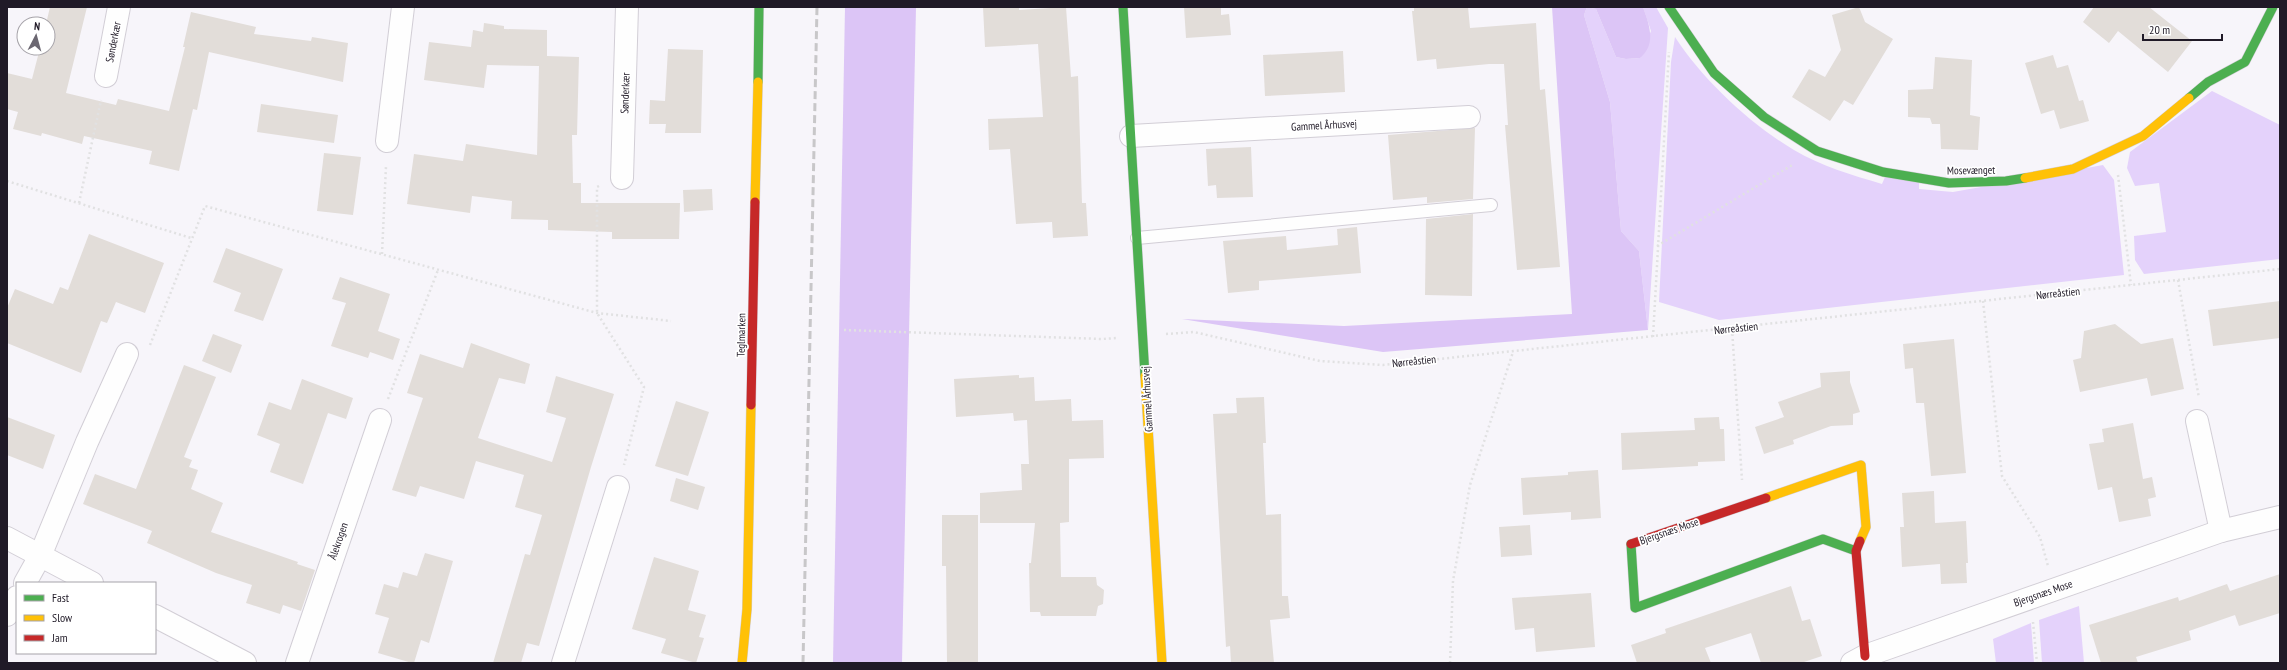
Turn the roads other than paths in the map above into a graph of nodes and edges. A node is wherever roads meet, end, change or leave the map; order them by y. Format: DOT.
graph roads {
  1 [pos="119,7"];
  2 [pos="403,7"];
  3 [pos="628,7"];
  4 [pos="750,7"];
  5 [pos="759,7"];
  6 [pos="1122,7"];
  7 [pos="1669,7"];
  8 [pos="2273,7"];
  9 [pos="106,76"];
  10 [pos="1469,117"];
  11 [pos="1131,136"];
  12 [pos="387,141"];
  13 [pos="622,178"];
  14 [pos="1491,205"];
  15 [pos="1137,238"];
  16 [pos="126,354"];
  17 [pos="380,420"];
  18 [pos="2197,421"];
  19 [pos="618,487"];
  20 [pos="2280,517"];
  21 [pos="2221,530"];
  22 [pos="7,538"];
  23 [pos="1856,551"];
  24 [pos="40,556"];
  25 [pos="26,582"];
  26 [pos="90,582"];
  27 [pos="16,599"];
  28 [pos="7,615"];
  29 [pos="156,617"];
  30 [pos="1859,660"];
  31 [pos="245,663"];
  32 [pos="297,663"];
  33 [pos="563,663"];
  34 [pos="742,663"];
  35 [pos="1162,663"];
  1 -- 9 [label="street, Sønderkær"];
  2 -- 12 [label="street"];
  3 -- 13 [label="street, Sønderkær"];
  4 -- 5 [label="street"];
  5 -- 34 [label="street, Teglmarken"];
  6 -- 11 [label="street, Gammel Århusvej"];
  7 -- 8 [label="street, Mosevænget"];
  10 -- 11 [label="street, Gammel Århusvej"];
  11 -- 15 [label="street, Gammel Århusvej"];
  14 -- 15 [label="lane"];
  15 -- 35 [label="street, Gammel Århusvej"];
  16 -- 24 [label="street"];
  17 -- 32 [label="street, Ålekrogen"];
  18 -- 21 [label="street"];
  19 -- 33 [label="street"];
  20 -- 21 [label="street, Bjergsnæs Mose"];
  21 -- 30 [label="street, Bjergsnæs Mose"];
  22 -- 24 [label="street"];
  23 -- 23 [label="street, Bjergsnæs Mose"];
  23 -- 30 [label="street, Bjergsnæs Mose"];
  24 -- 25 [label="street"];
  24 -- 26 [label="street"];
  27 -- 28 [label="street"];
  29 -- 31 [label="street"];
}
